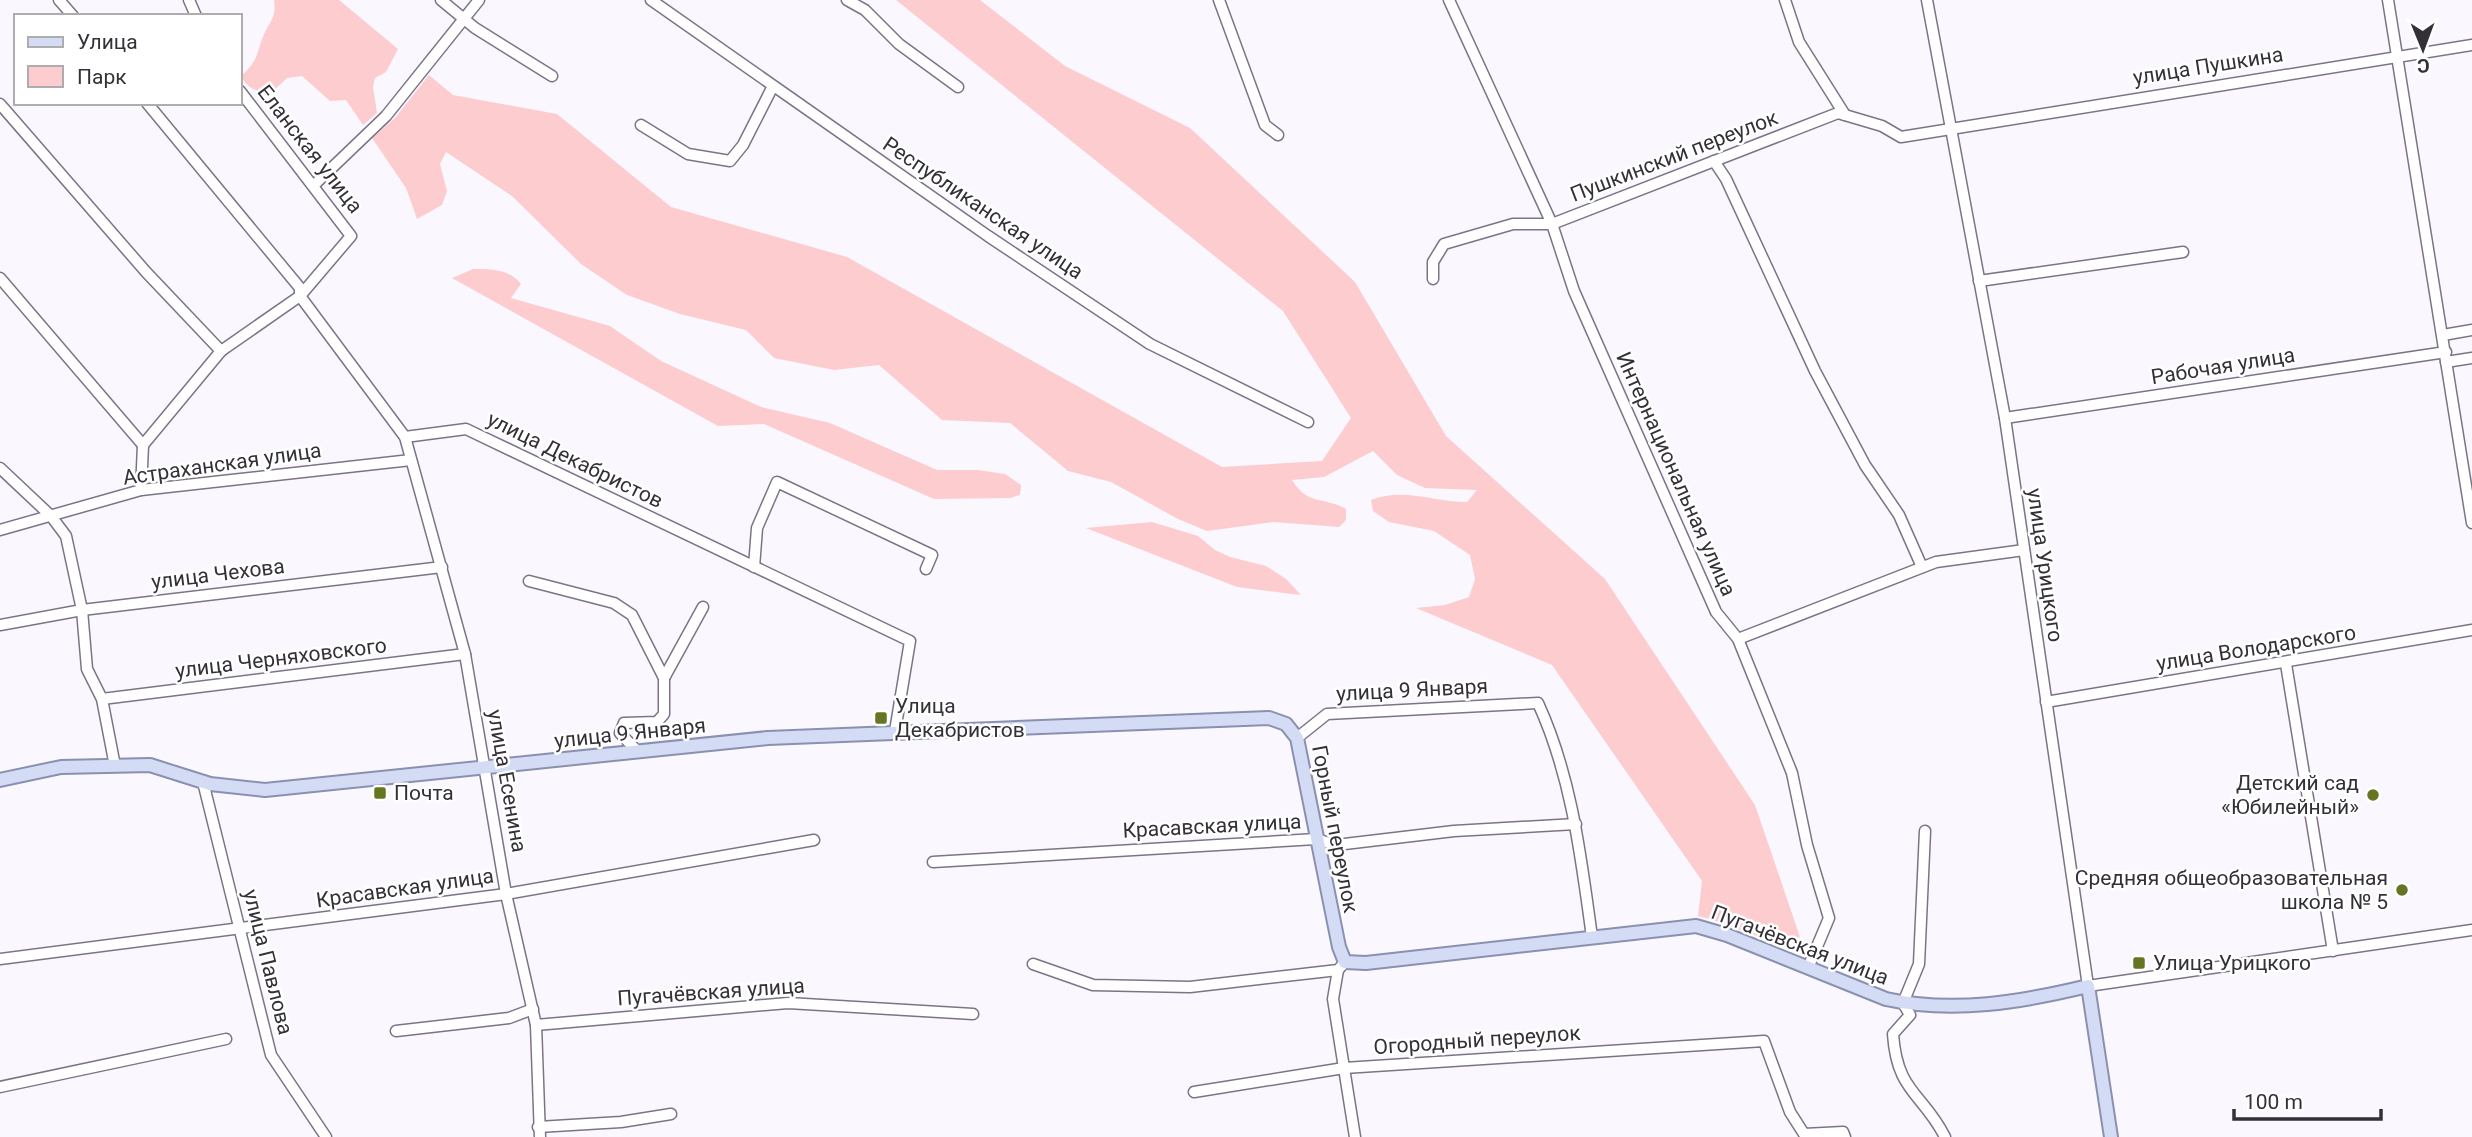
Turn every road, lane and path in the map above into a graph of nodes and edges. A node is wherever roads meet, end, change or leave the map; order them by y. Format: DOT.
graph roads {
  1 [pos="59,0"];
  2 [pos="441,0"];
  3 [pos="478,0"];
  4 [pos="651,0"];
  5 [pos="847,0"];
  6 [pos="1219,0"];
  7 [pos="1449,0"];
  8 [pos="1785,0"];
  9 [pos="1927,0"];
  10 [pos="2388,0"];
  11 [pos="71,14"];
  12 [pos="467,18"];
  13 [pos="2472,45"];
  14 [pos="2396,56"];
  15 [pos="552,76"];
  16 [pos="773,86"];
  17 [pos="958,88"];
  18 [pos="242,94"];
  19 [pos="0,104"];
  20 [pos="149,105"];
  21 [pos="1845,115"];
  22 [pos="640,125"];
  23 [pos="1951,127"];
  24 [pos="1278,135"];
  25 [pos="1714,161"];
  26 [pos="314,186"];
  27 [pos="1552,224"];
  28 [pos="2183,252"];
  29 [pos="0,278"];
  30 [pos="1433,279"];
  31 [pos="1979,281"];
  32 [pos="300,296"];
  33 [pos="2472,330"];
  34 [pos="2443,335"];
  35 [pos="221,351"];
  36 [pos="2446,357"];
  37 [pos="2472,358"];
  38 [pos="2005,418"];
  39 [pos="1308,422"];
  40 [pos="405,437"];
  41 [pos="143,445"];
  42 [pos="411,460"];
  43 [pos="0,468"];
  44 [pos="141,490"];
  45 [pos="51,516"];
  46 [pos="2472,523"];
  47 [pos="0,530"];
  48 [pos="2024,550"];
  49 [pos="442,566"];
  50 [pos="754,567"];
  51 [pos="1922,567"];
  52 [pos="926,569"];
  53 [pos="529,582"];
  54 [pos="703,607"];
  55 [pos="82,610"];
  56 [pos="0,625"];
  57 [pos="2472,630"];
  58 [pos="1738,639"];
  59 [pos="465,654"];
  60 [pos="2286,664"];
  61 [pos="664,678"];
  62 [pos="102,699"];
  63 [pos="2046,702"];
  64 [pos="1269,718"];
  65 [pos="895,731"];
  66 [pos="1297,738"];
  67 [pos="637,751"];
  68 [pos="115,766"];
  69 [pos="486,767"];
  70 [pos="0,780"];
  71 [pos="203,782"];
  72 [pos="1576,824"];
  73 [pos="1925,831"];
  74 [pos="1316,839"];
  75 [pos="814,840"];
  76 [pos="933,862"];
  77 [pos="506,894"];
  78 [pos="240,930"];
  79 [pos="2472,930"];
  80 [pos="1592,937"];
  81 [pos="2333,951"];
  82 [pos="0,959"];
  83 [pos="1033,964"];
  84 [pos="1341,966"];
  85 [pos="1808,968"];
  86 [pos="2088,986"];
  87 [pos="1903,1003"];
  88 [pos="533,1009"];
  89 [pos="973,1014"];
  90 [pos="536,1024"];
  91 [pos="396,1031"];
  92 [pos="226,1039"];
  93 [pos="1344,1068"];
  94 [pos="0,1087"];
  95 [pos="1194,1092"];
  96 [pos="670,1114"];
  97 [pos="539,1132"];
  98 [pos="326,1137"];
  99 [pos="1355,1137"];
  100 [pos="1845,1137"];
  101 [pos="1945,1137"];
  102 [pos="2111,1137"];
  1 -- 11 [label="street"];
  2 -- 12 [label="street"];
  3 -- 12 [label="street"];
  4 -- 16 [label="street, Республиканская улица"];
  5 -- 17 [label="street"];
  6 -- 24 [label="street"];
  7 -- 27 [label="street, Интернациональная улица"];
  8 -- 21 [label="street"];
  9 -- 23 [label="street, улица Урицкого"];
  10 -- 14 [label="street"];
  12 -- 15 [label="street"];
  12 -- 26 [label="street"];
  13 -- 14 [label="street, улица Пушкина"];
  14 -- 23 [label="street, улица Пушкина"];
  14 -- 34 [label="street"];
  16 -- 22 [label="street"];
  16 -- 39 [label="street, Республиканская улица"];
  18 -- 26 [label="street, Еланская улица"];
  19 -- 35 [label="street"];
  20 -- 32 [label="street"];
  21 -- 23 [label="street"];
  21 -- 25 [label="street, Пушкинский переулок"];
  23 -- 31 [label="street, улица Урицкого"];
  25 -- 27 [label="street, Пушкинский переулок"];
  25 -- 51 [label="street"];
  26 -- 32 [label="street, Еланская улица"];
  27 -- 30 [label="street, Пушкинский переулок"];
  27 -- 58 [label="street, Интернациональная улица"];
  28 -- 31 [label="street"];
  29 -- 41 [label="street"];
  31 -- 38 [label="street, улица Урицкого"];
  32 -- 35 [label="street"];
  32 -- 40 [label="street"];
  33 -- 34 [label="street"];
  34 -- 36 [label="street"];
  35 -- 41 [label="street"];
  36 -- 37 [label="street, Рабочая улица"];
  36 -- 38 [label="street, Рабочая улица"];
  36 -- 46 [label="street"];
  38 -- 48 [label="street, улица Урицкого"];
  40 -- 42 [label="street, улица Есенина"];
  40 -- 50 [label="street, улица Декабристов"];
  41 -- 44 [label="street"];
  42 -- 44 [label="street, Астраханская улица"];
  42 -- 49 [label="street, улица Есенина"];
  43 -- 45 [label="street"];
  44 -- 45 [label="street, Астраханская улица"];
  45 -- 47 [label="street, Астраханская улица"];
  45 -- 55 [label="street"];
  48 -- 51 [label="street"];
  48 -- 63 [label="street, улица Урицкого"];
  49 -- 55 [label="street, улица Чехова"];
  49 -- 59 [label="street, улица Есенина"];
  50 -- 52 [label="street"];
  50 -- 65 [label="street, улица Декабристов"];
  51 -- 58 [label="street"];
  53 -- 61 [label="street"];
  54 -- 61 [label="street"];
  55 -- 56 [label="street, улица Чехова"];
  55 -- 62 [label="street"];
  57 -- 60 [label="street, улица Володарского"];
  58 -- 85 [label="street, Интернациональная улица"];
  59 -- 62 [label="street, улица Черняховского"];
  59 -- 69 [label="street, улица Есенина"];
  60 -- 63 [label="street, улица Володарского"];
  60 -- 81 [label="street"];
  61 -- 67 [label="street"];
  62 -- 68 [label="street"];
  63 -- 86 [label="street, улица Урицкого"];
  64 -- 65 [label="main road, улица 9 Января"];
  64 -- 66 [label="main road, Горный переулок"];
  65 -- 67 [label="main road, улица 9 Января"];
  66 -- 72 [label="street, улица 9 Января"];
  66 -- 74 [label="main road, Горный переулок"];
  67 -- 69 [label="main road, улица 9 Января"];
  68 -- 70 [label="main road, улица 9 Января"];
  68 -- 71 [label="main road, улица 9 Января"];
  69 -- 71 [label="main road, улица 9 Января"];
  69 -- 77 [label="street, улица Есенина"];
  71 -- 78 [label="street, улица Павлова"];
  72 -- 74 [label="street, Красавская улица"];
  72 -- 80 [label="street"];
  73 -- 87 [label="street"];
  74 -- 76 [label="street, Красавская улица"];
  74 -- 84 [label="main road, Горный переулок"];
  75 -- 77 [label="street, Красавская улица"];
  77 -- 78 [label="street, Красавская улица"];
  77 -- 88 [label="street, улица Есенина"];
  78 -- 82 [label="street, Красавская улица"];
  78 -- 98 [label="street, улица Павлова"];
  79 -- 81 [label="street, Пугачёвская улица"];
  80 -- 84 [label="main road, Пугачёвская улица"];
  80 -- 85 [label="main road, Пугачёвская улица"];
  81 -- 86 [label="street, Пугачёвская улица"];
  83 -- 84 [label="street, Пугачёвская улица"];
  84 -- 93 [label="street, Горный переулок"];
  85 -- 87 [label="main road, Пугачёвская улица"];
  86 -- 87 [label="main road, Пугачёвская улица"];
  86 -- 102 [label="main road, улица Урицкого"];
  87 -- 101 [label="street"];
  88 -- 90 [label="street, улица Есенина"];
  88 -- 91 [label="street"];
  89 -- 90 [label="street, Пугачёвская улица"];
  90 -- 97 [label="street, улица Есенина"];
  92 -- 94 [label="street"];
  93 -- 95 [label="street, Огородный переулок"];
  93 -- 99 [label="street, Горный переулок"];
  93 -- 100 [label="street, Огородный переулок"];
  96 -- 97 [label="street"];
}
